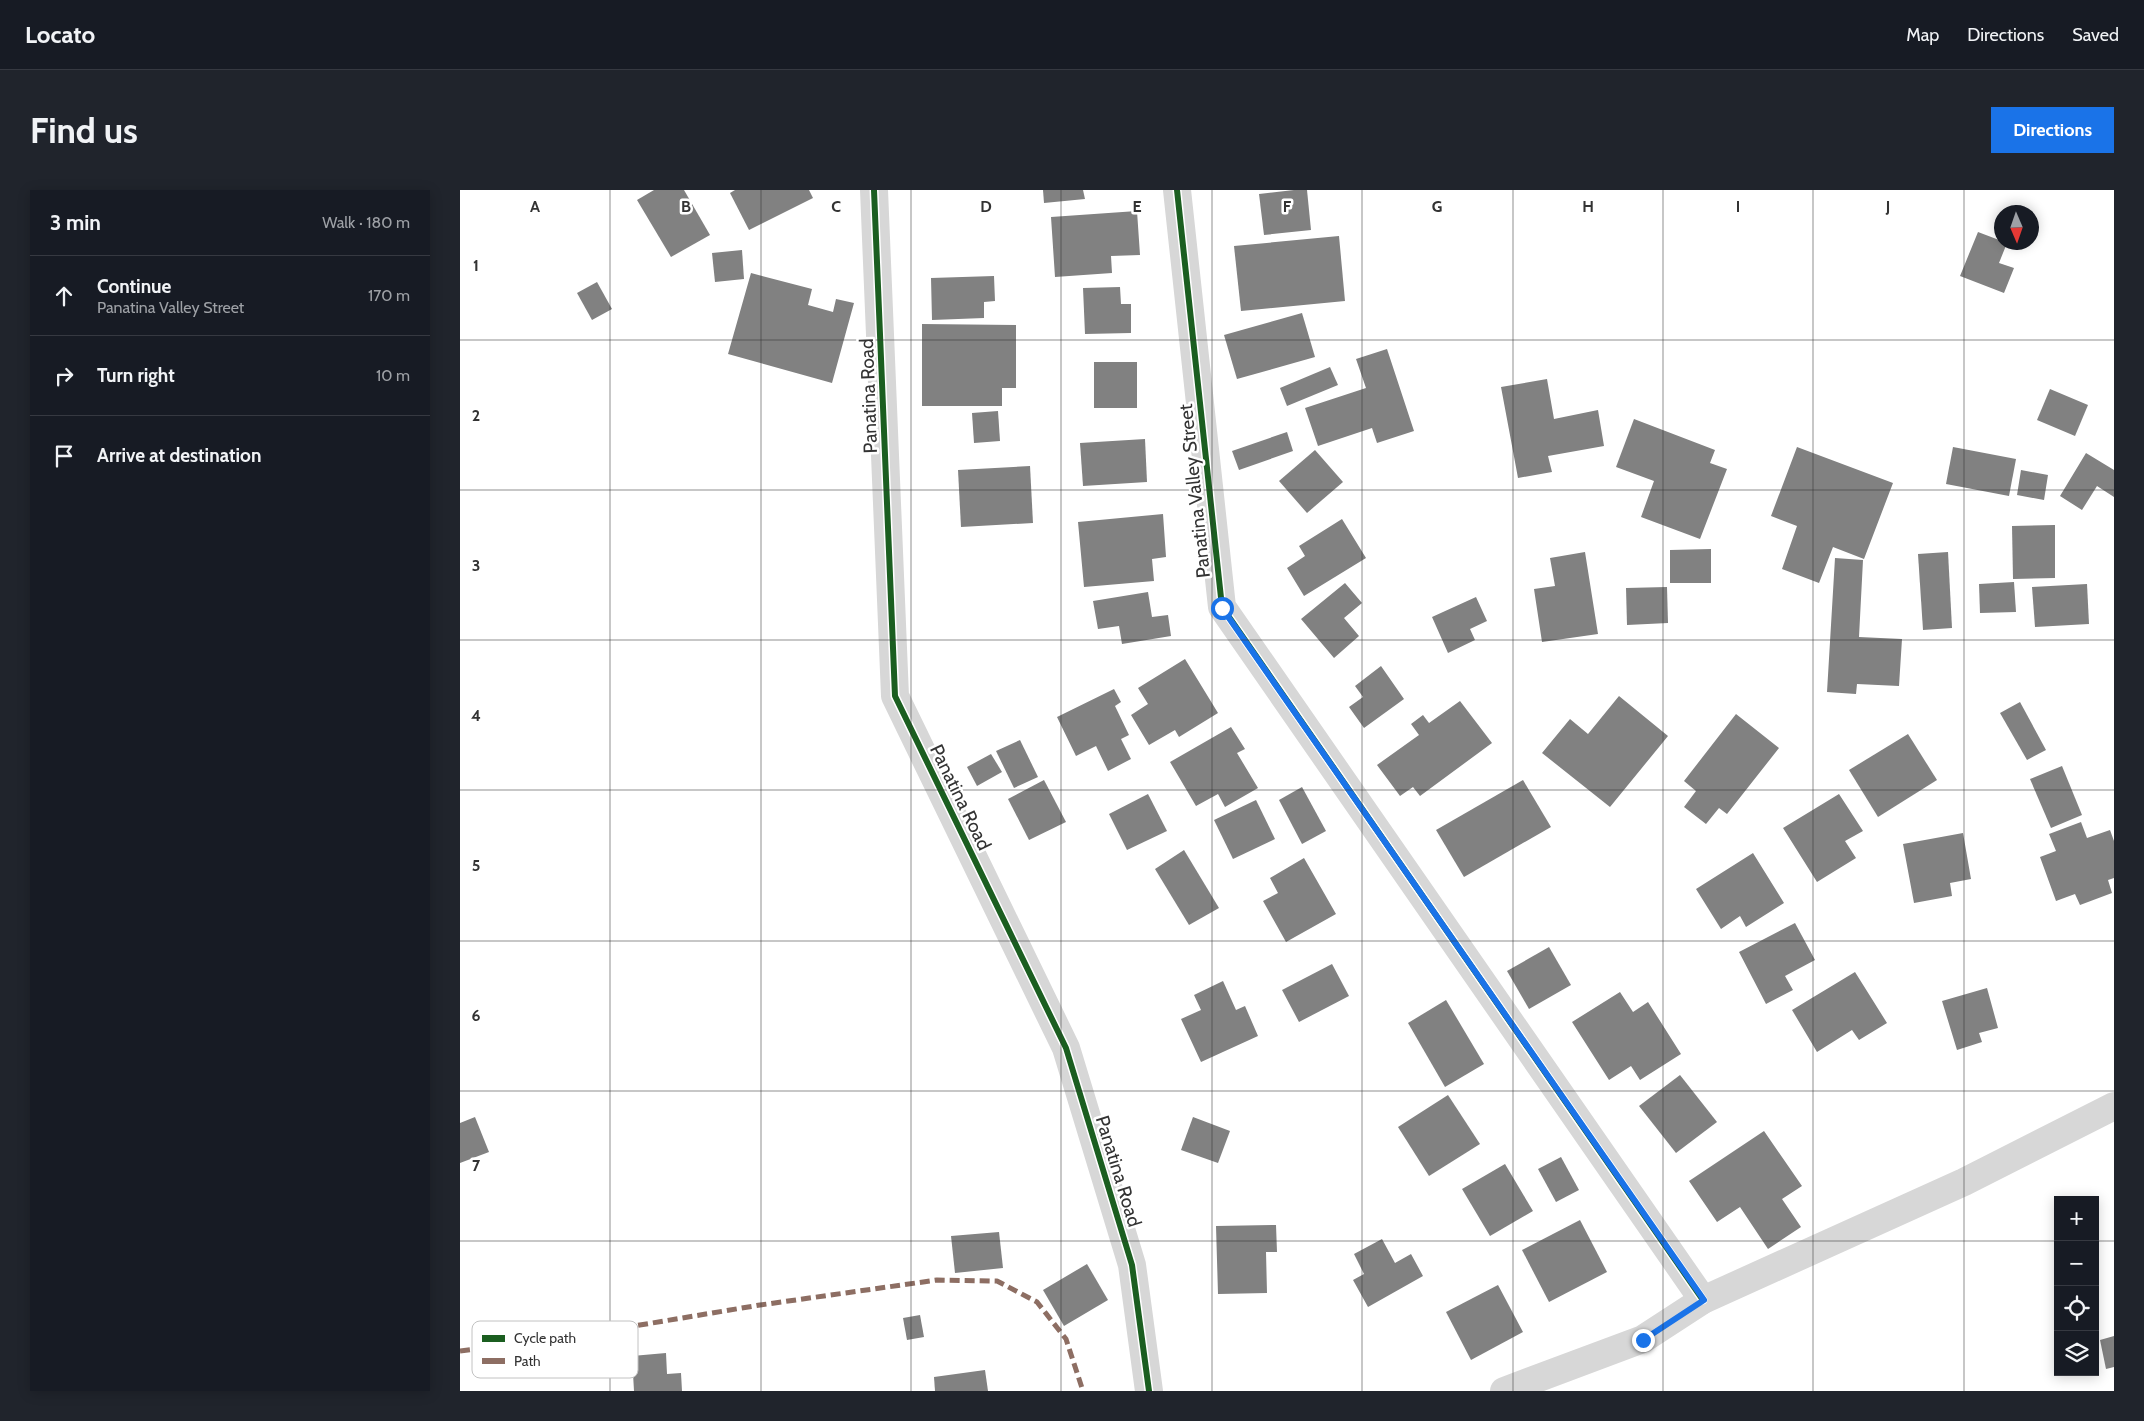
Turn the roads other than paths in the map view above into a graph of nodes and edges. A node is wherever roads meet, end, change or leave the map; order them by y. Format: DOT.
graph roads {
  1 [pos="874,190"];
  2 [pos="1177,190"];
  3 [pos="2114,1106"];
  4 [pos="1704,1300"];
  5 [pos="1149,1391"];
  6 [pos="1504,1391"];
  1 -- 5 [label="street, Panatina Road"];
  2 -- 4 [label="street, Panatina Valley Street"];
  3 -- 4 [label="street"];
  4 -- 6 [label="street"];
}
